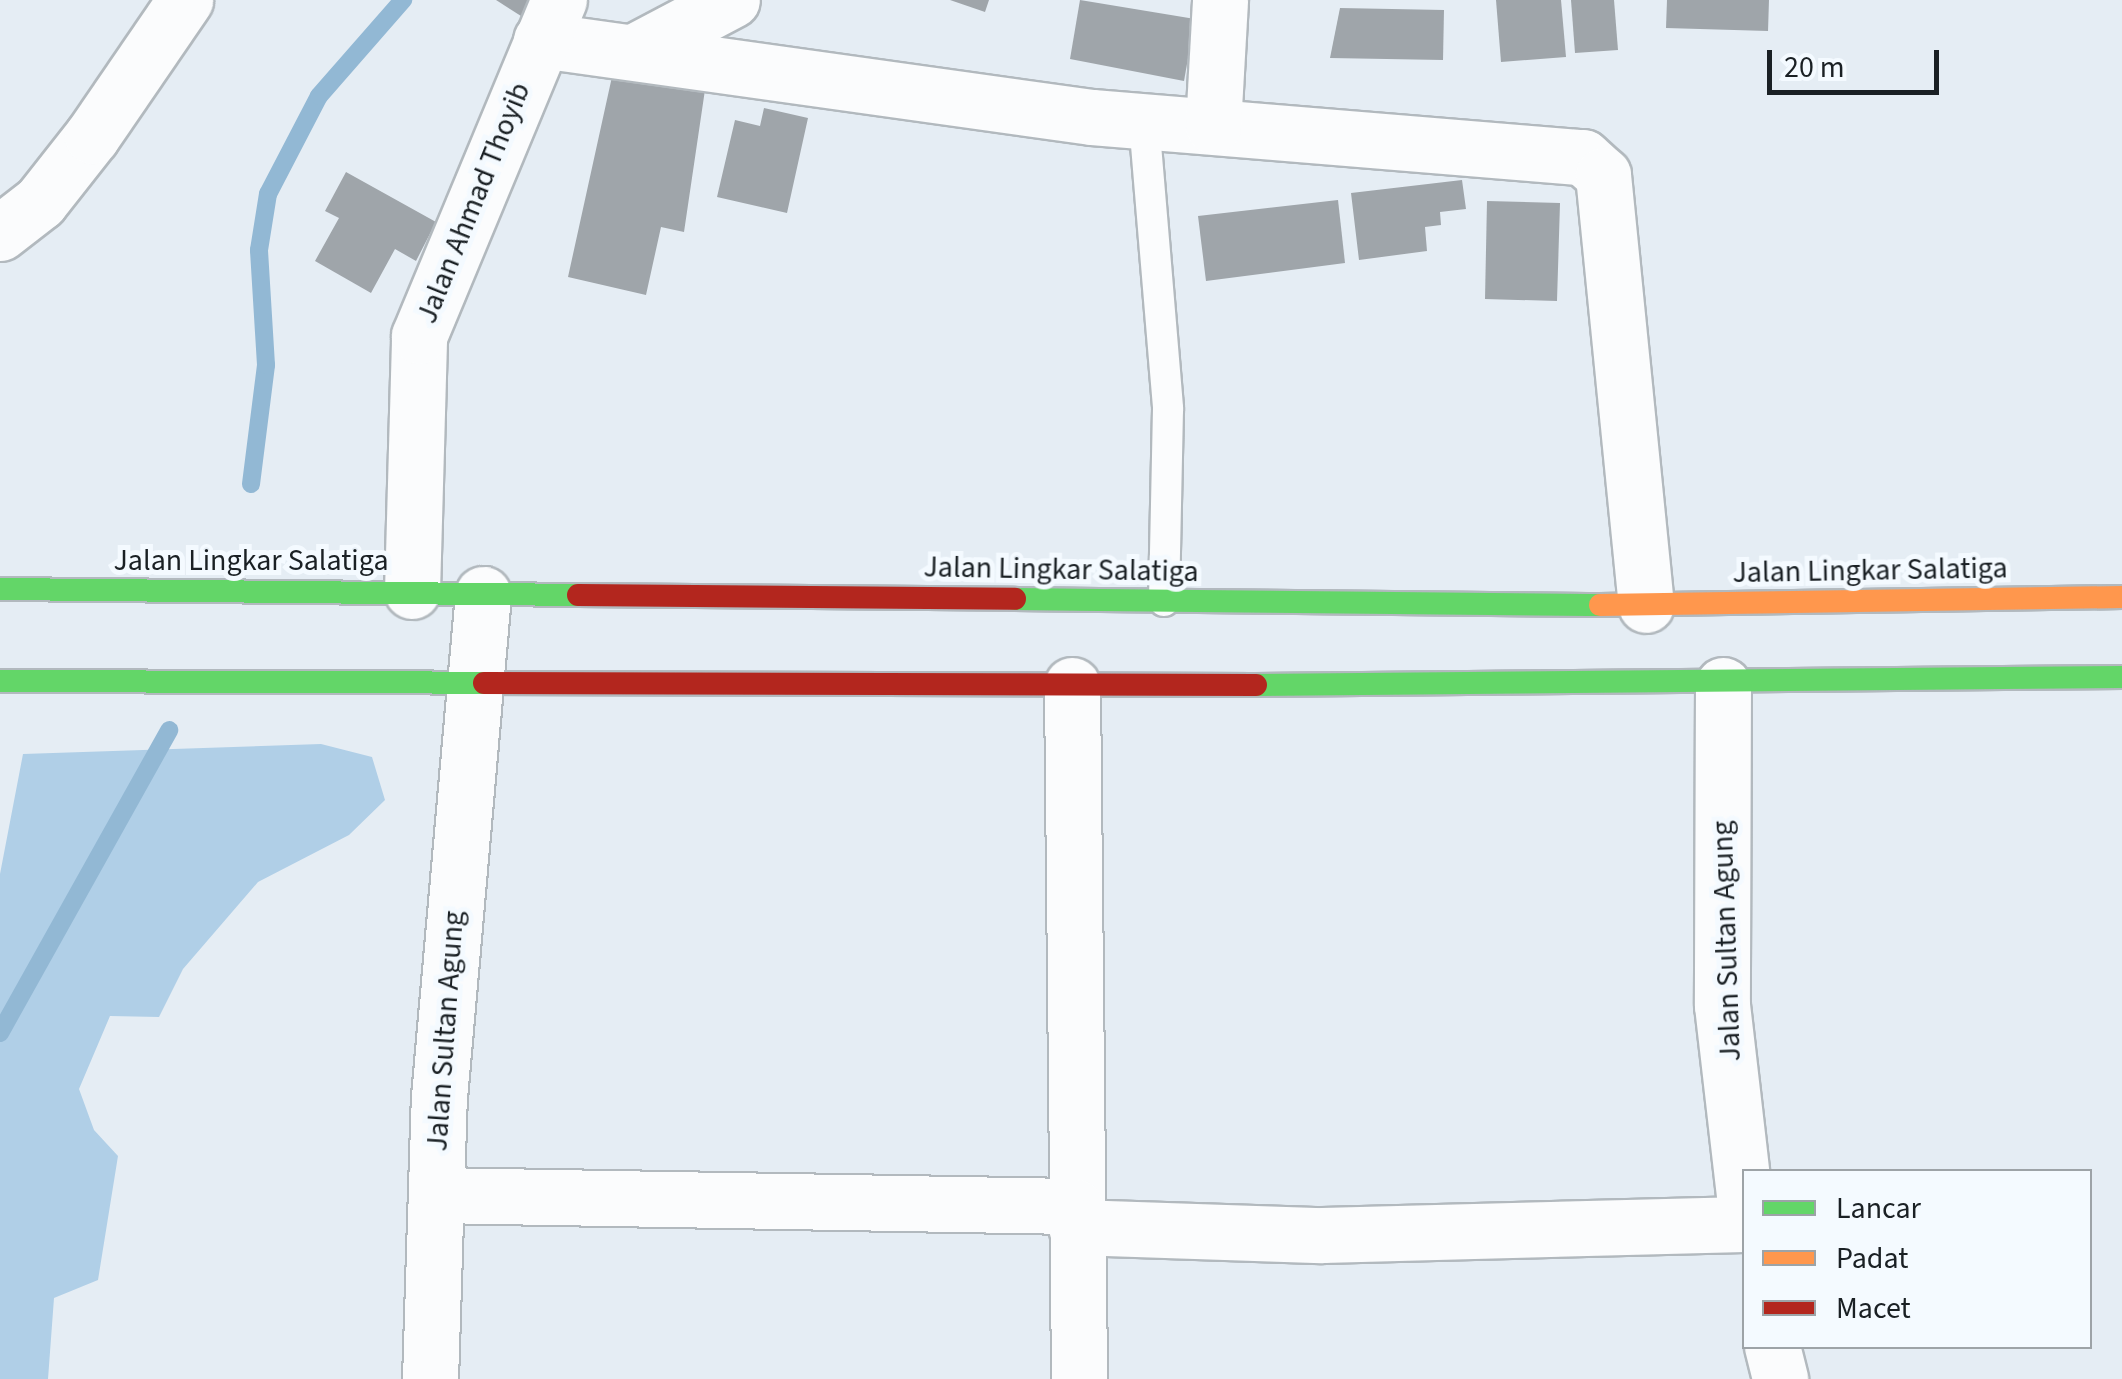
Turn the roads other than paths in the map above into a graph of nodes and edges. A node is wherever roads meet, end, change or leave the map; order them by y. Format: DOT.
graph roads {
  1 [pos="184,0"];
  2 [pos="732,0"];
  3 [pos="1220,0"];
  4 [pos="550,20"];
  5 [pos="634,50"];
  6 [pos="1144,122"];
  7 [pos="1212,126"];
  8 [pos="0,233"];
  9 [pos="0,589"];
  10 [pos="412,592"];
  11 [pos="483,594"];
  12 [pos="2122,597"];
  13 [pos="1164,601"];
  14 [pos="1646,605"];
  15 [pos="2122,677"];
  16 [pos="0,681"];
  17 [pos="470,683"];
  18 [pos="1723,684"];
  19 [pos="1072,686"];
  20 [pos="1742,1179"];
  21 [pos="436,1195"];
  22 [pos="1076,1217"];
  23 [pos="1742,1224"];
  24 [pos="1773,1349"];
  25 [pos="430,1379"];
  26 [pos="1078,1379"];
  27 [pos="1780,1379"];
  1 -- 8 [label="street"];
  2 -- 5 [label="street"];
  3 -- 7 [label="street"];
  4 -- 5 [label="street"];
  4 -- 10 [label="street, Jalan Ahmad Thoyib"];
  5 -- 6 [label="street"];
  6 -- 7 [label="street"];
  6 -- 13 [label="lane"];
  7 -- 14 [label="street"];
  9 -- 10 [label="highway, Jalan Lingkar Salatiga"];
  10 -- 11 [label="highway, Jalan Lingkar Salatiga"];
  11 -- 13 [label="highway, Jalan Lingkar Salatiga"];
  11 -- 17 [label="street, Jalan Sultan Agung"];
  12 -- 14 [label="highway, Jalan Lingkar Salatiga"];
  13 -- 14 [label="highway, Jalan Lingkar Salatiga"];
  15 -- 18 [label="highway"];
  16 -- 17 [label="highway"];
  17 -- 19 [label="highway"];
  17 -- 21 [label="street, Jalan Sultan Agung"];
  18 -- 19 [label="highway"];
  18 -- 20 [label="street, Jalan Sultan Agung"];
  19 -- 22 [label="street"];
  21 -- 22 [label="street"];
  21 -- 25 [label="street, Jalan Sultan Agung"];
  22 -- 23 [label="street"];
  22 -- 26 [label="street"];
  24 -- 27 [label="street"];
}
